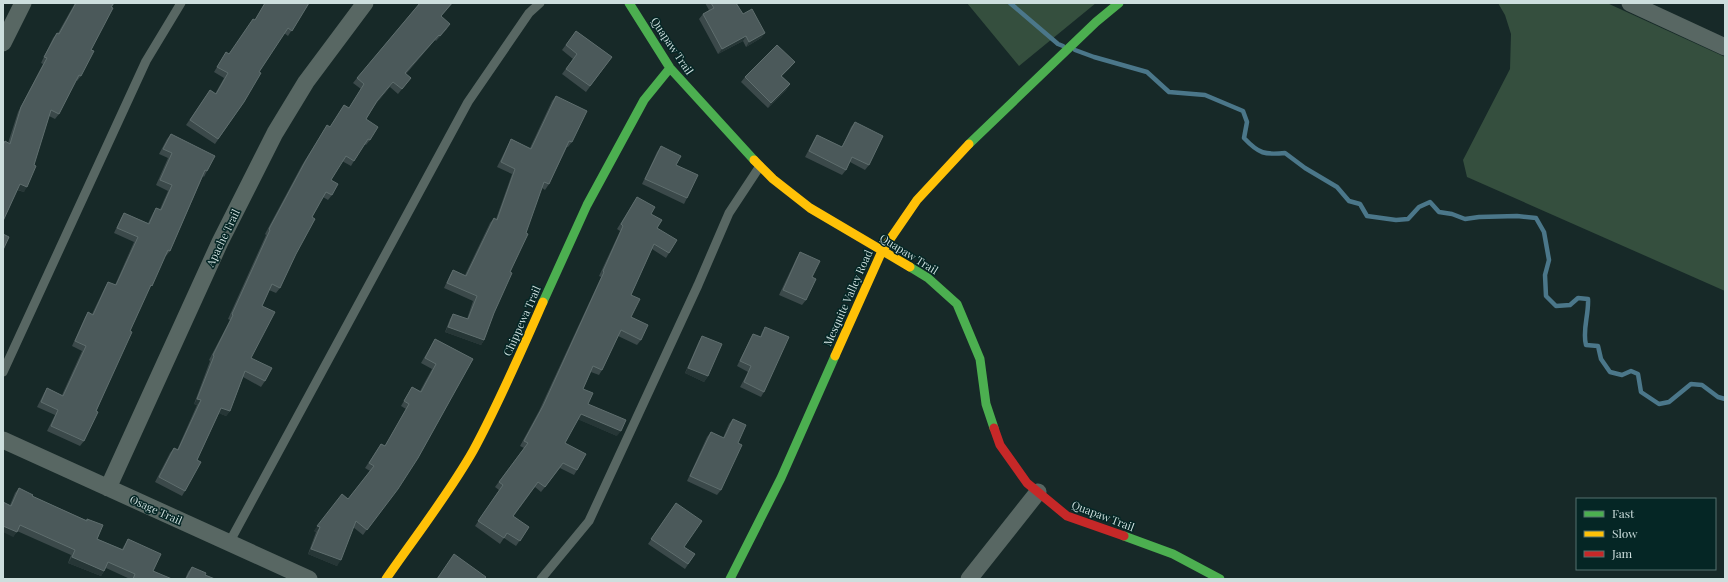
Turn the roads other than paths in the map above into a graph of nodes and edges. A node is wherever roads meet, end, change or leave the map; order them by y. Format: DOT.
graph roads {
  1 [pos="23,3"];
  2 [pos="181,3"];
  3 [pos="365,3"];
  4 [pos="540,3"];
  5 [pos="629,3"];
  6 [pos="1119,3"];
  7 [pos="1630,3"];
  8 [pos="3,43"];
  9 [pos="1725,47"];
  10 [pos="670,68"];
  11 [pos="760,166"];
  12 [pos="882,251"];
  13 [pos="3,372"];
  14 [pos="3,440"];
  15 [pos="108,488"];
  16 [pos="1038,492"];
  17 [pos="229,543"];
  18 [pos="1209,576"];
  19 [pos="309,579"];
  20 [pos="386,579"];
  21 [pos="542,579"];
  22 [pos="730,579"];
  23 [pos="969,579"];
  1 -- 8 [label="street"];
  2 -- 13 [label="lane"];
  3 -- 15 [label="street, Apache Trail"];
  4 -- 17 [label="lane"];
  5 -- 10 [label="street, Quapaw Trail"];
  6 -- 12 [label="street, Mesquite Valley Road"];
  7 -- 9 [label="street"];
  10 -- 11 [label="street, Quapaw Trail"];
  10 -- 20 [label="street, Chippewa Trail"];
  11 -- 12 [label="street, Quapaw Trail"];
  11 -- 21 [label="lane"];
  12 -- 16 [label="street, Quapaw Trail"];
  12 -- 22 [label="street, Mesquite Valley Road"];
  14 -- 15 [label="street, Osage Trail"];
  15 -- 17 [label="street, Osage Trail"];
  16 -- 18 [label="street, Quapaw Trail"];
  16 -- 23 [label="street"];
  17 -- 19 [label="street, Osage Trail"];
}
